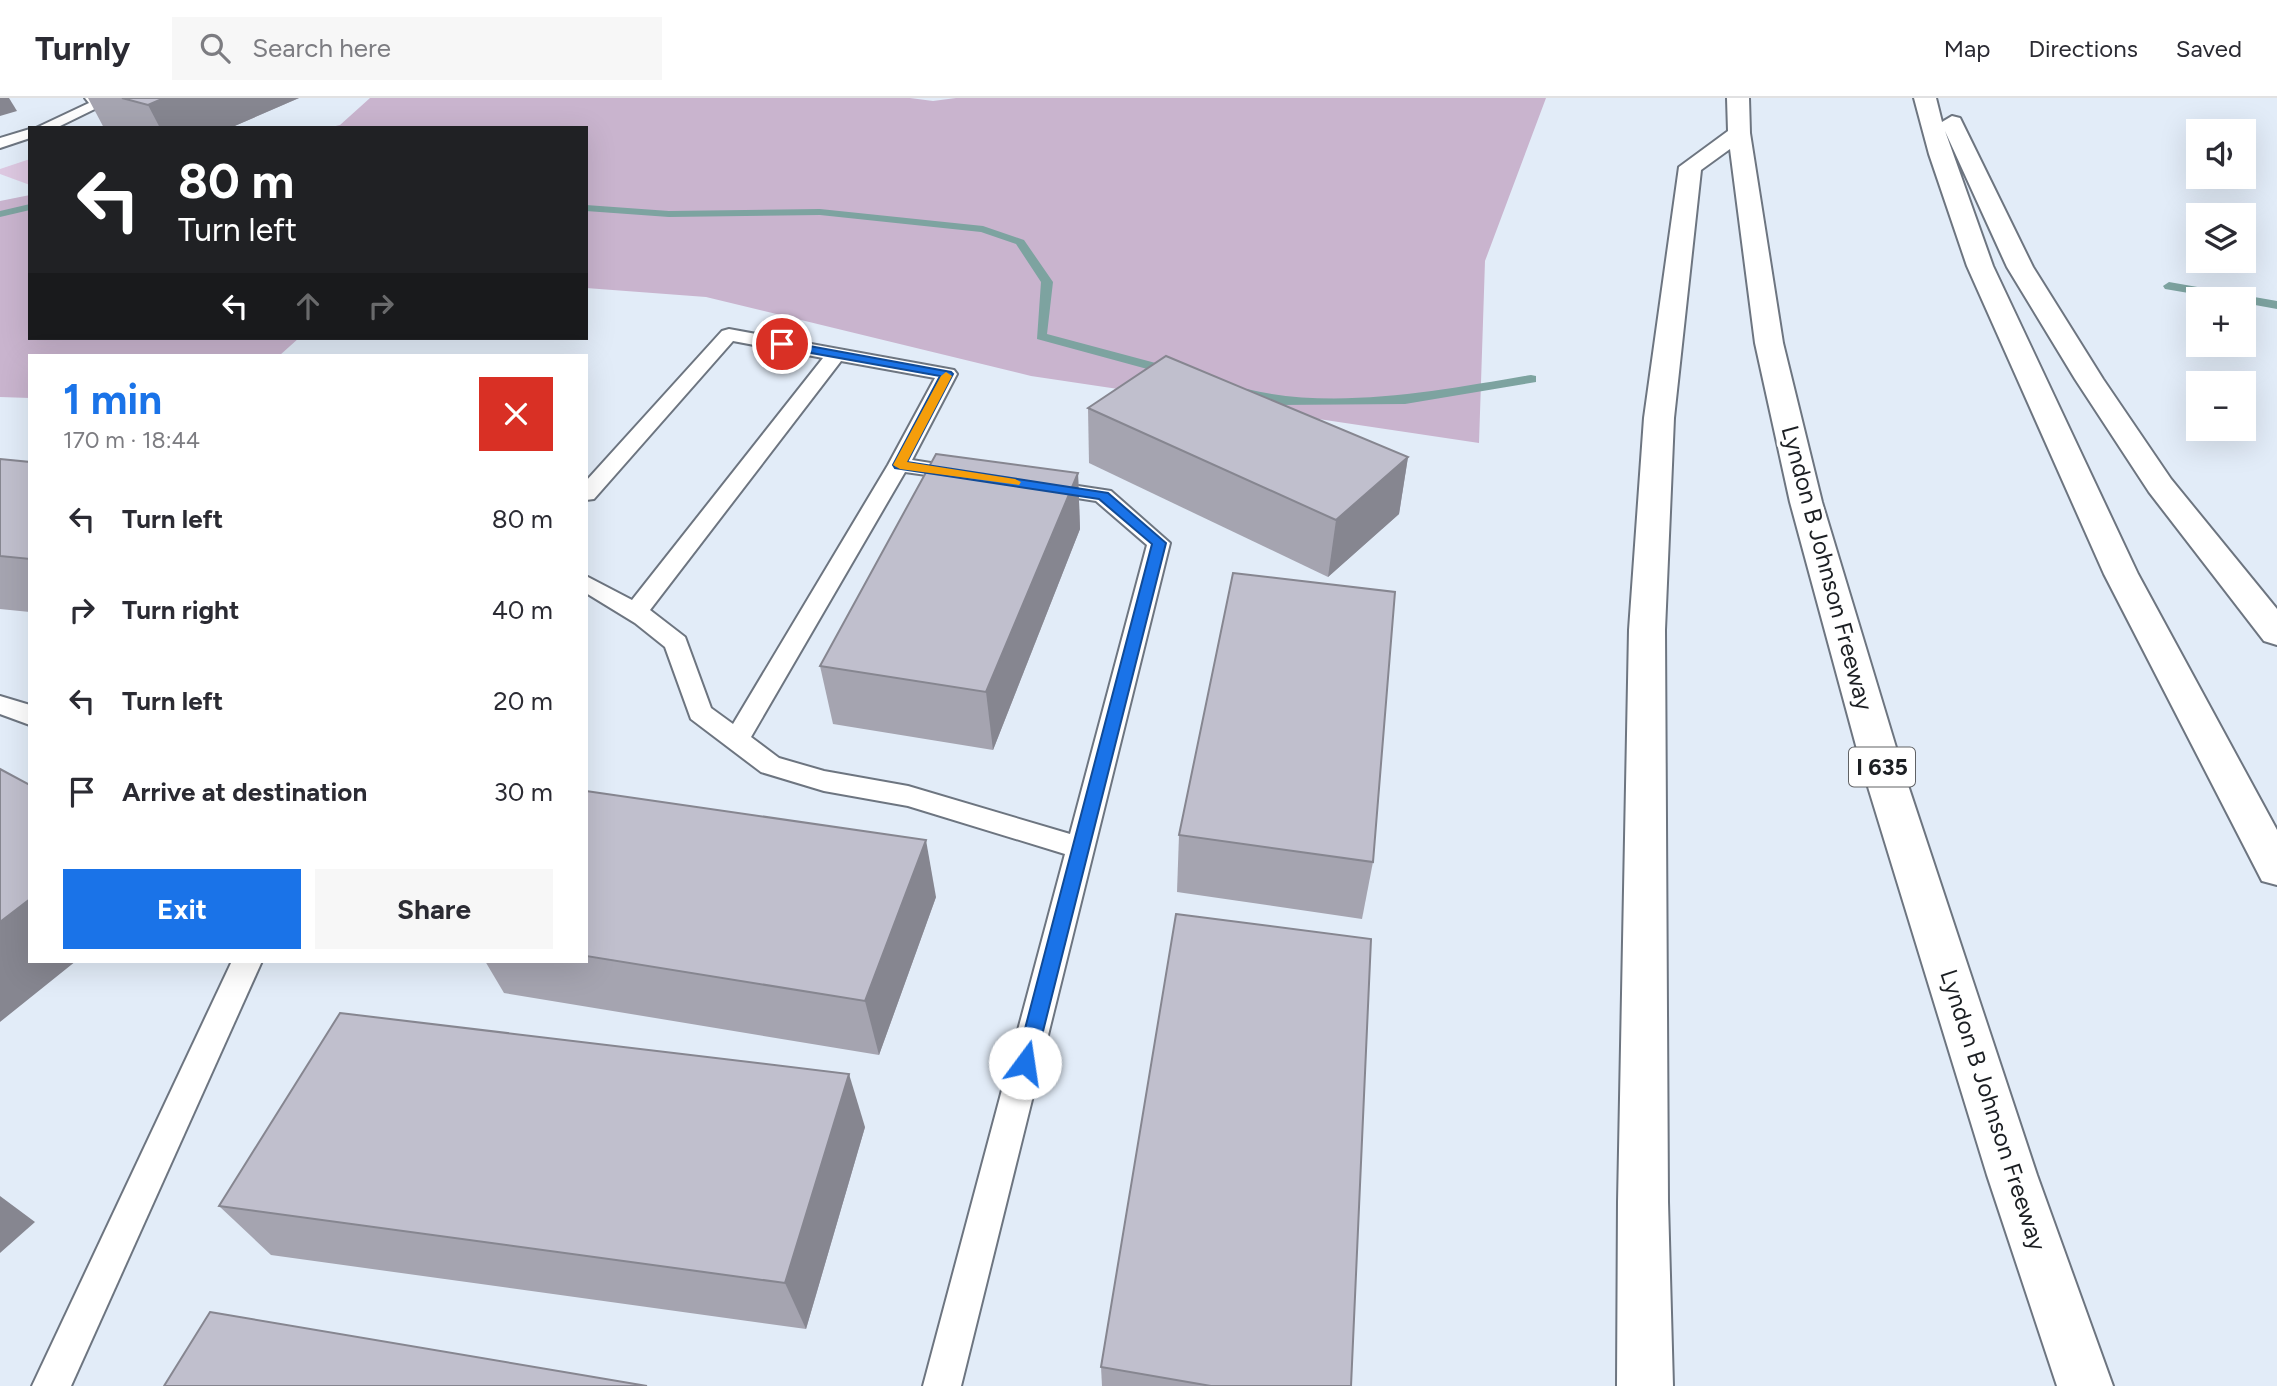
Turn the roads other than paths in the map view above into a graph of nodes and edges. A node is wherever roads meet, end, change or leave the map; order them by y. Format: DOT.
graph roads {
  1 [pos="92,98"];
  2 [pos="1925,98"];
  3 [pos="1940,98"];
  4 [pos="1738,116"];
  5 [pos="48,126"];
  6 [pos="28,134"];
  7 [pos="0,143"];
  8 [pos="836,354"];
  9 [pos="900,465"];
  10 [pos="981,477"];
  11 [pos="1021,483"];
  12 [pos="588,492"];
  13 [pos="588,584"];
  14 [pos="635,613"];
  15 [pos="2277,633"];
  16 [pos="0,705"];
  17 [pos="28,715"];
  18 [pos="736,741"];
  19 [pos="1081,848"];
  20 [pos="2277,869"];
  21 [pos="246,963"];
  22 [pos="51,1386"];
  23 [pos="942,1386"];
  24 [pos="1645,1386"];
  25 [pos="2085,1386"];
  1 -- 5 [label="lane"];
  2 -- 20 [label="highway"];
  3 -- 15 [label="highway"];
  4 -- 24 [label="highway"];
  4 -- 25 [label="highway, Lyndon B Johnson Freeway / I 635"];
  6 -- 7 [label="lane"];
  8 -- 9 [label="lane"];
  8 -- 12 [label="lane"];
  8 -- 14 [label="lane"];
  9 -- 10 [label="lane"];
  9 -- 18 [label="lane"];
  11 -- 19 [label="lane"];
  13 -- 14 [label="lane"];
  14 -- 18 [label="lane"];
  16 -- 17 [label="lane"];
  18 -- 19 [label="lane"];
  19 -- 23 [label="lane"];
  21 -- 22 [label="lane"];
}
